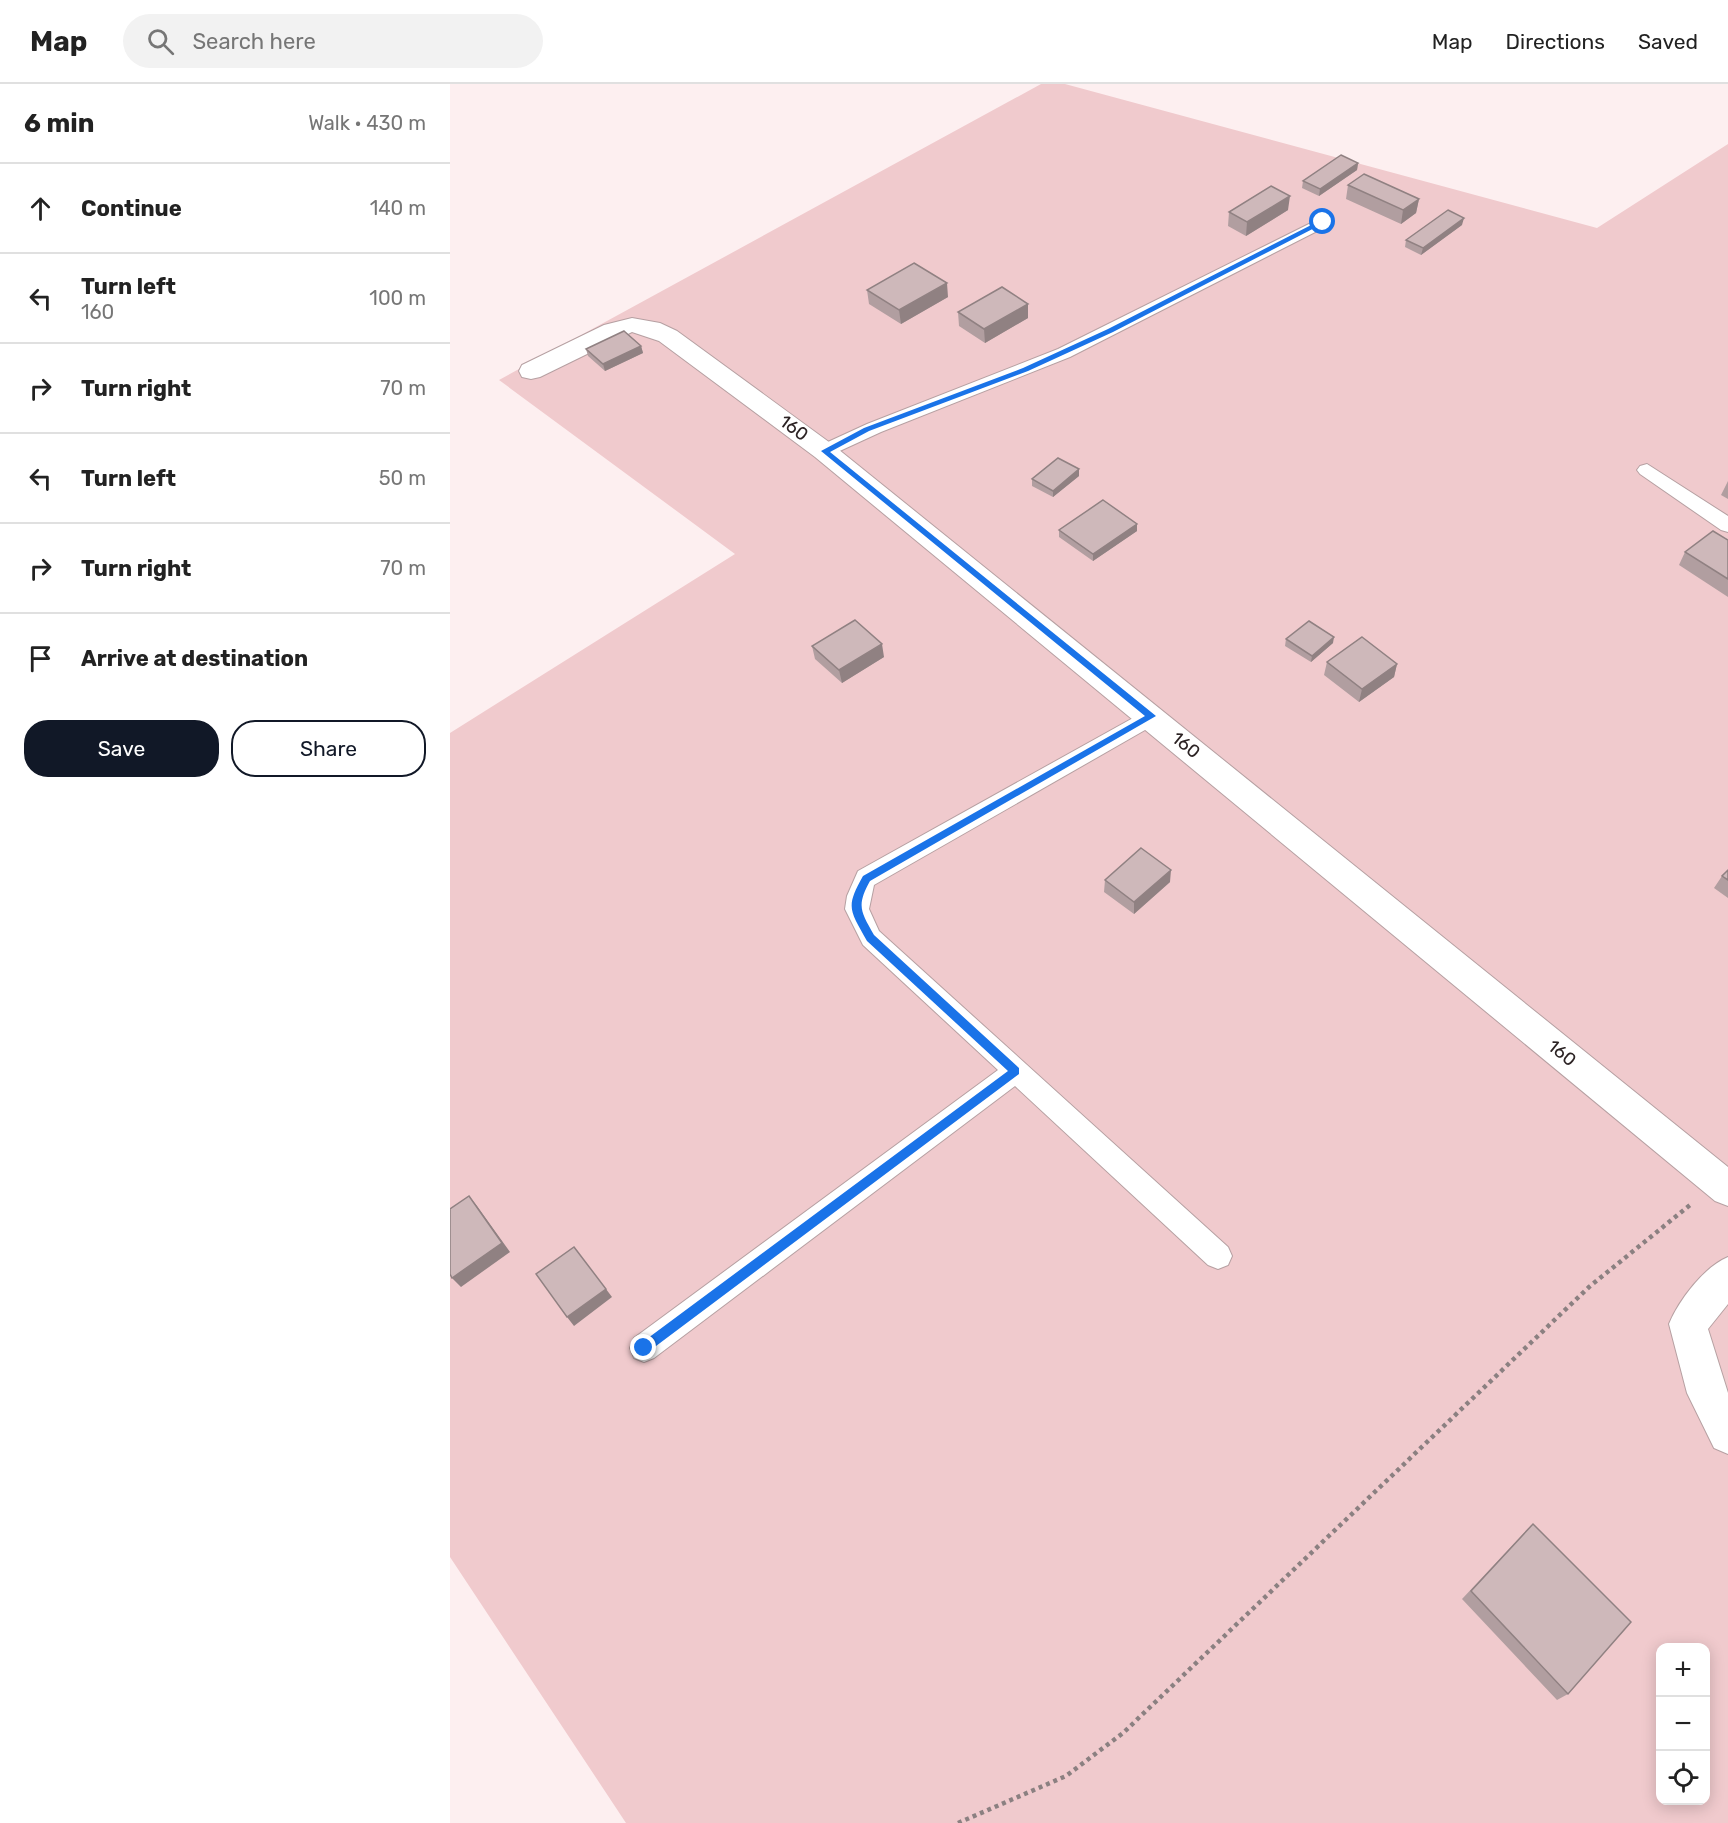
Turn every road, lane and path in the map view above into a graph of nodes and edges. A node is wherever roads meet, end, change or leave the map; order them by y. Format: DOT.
graph roads {
  1 [pos="1323,222"];
  2 [pos="531,371"];
  3 [pos="825,451"];
  4 [pos="1647,470"];
  5 [pos="1728,525"];
  6 [pos="1151,716"];
  7 [pos="1016,1071"];
  8 [pos="1724,1186"];
  9 [pos="1218,1256"];
  10 [pos="1728,1275"];
  11 [pos="644,1348"];
  12 [pos="1728,1434"];
  13 [pos="958,1823"];
  1 -- 3 [label="lane"];
  2 -- 3 [label="street, 160"];
  3 -- 6 [label="street, 160"];
  4 -- 5 [label="lane"];
  6 -- 7 [label="lane"];
  6 -- 8 [label="street, 160"];
  7 -- 9 [label="lane"];
  7 -- 11 [label="lane"];
  8 -- 13 [label="path"];
  10 -- 12 [label="street"];
}
